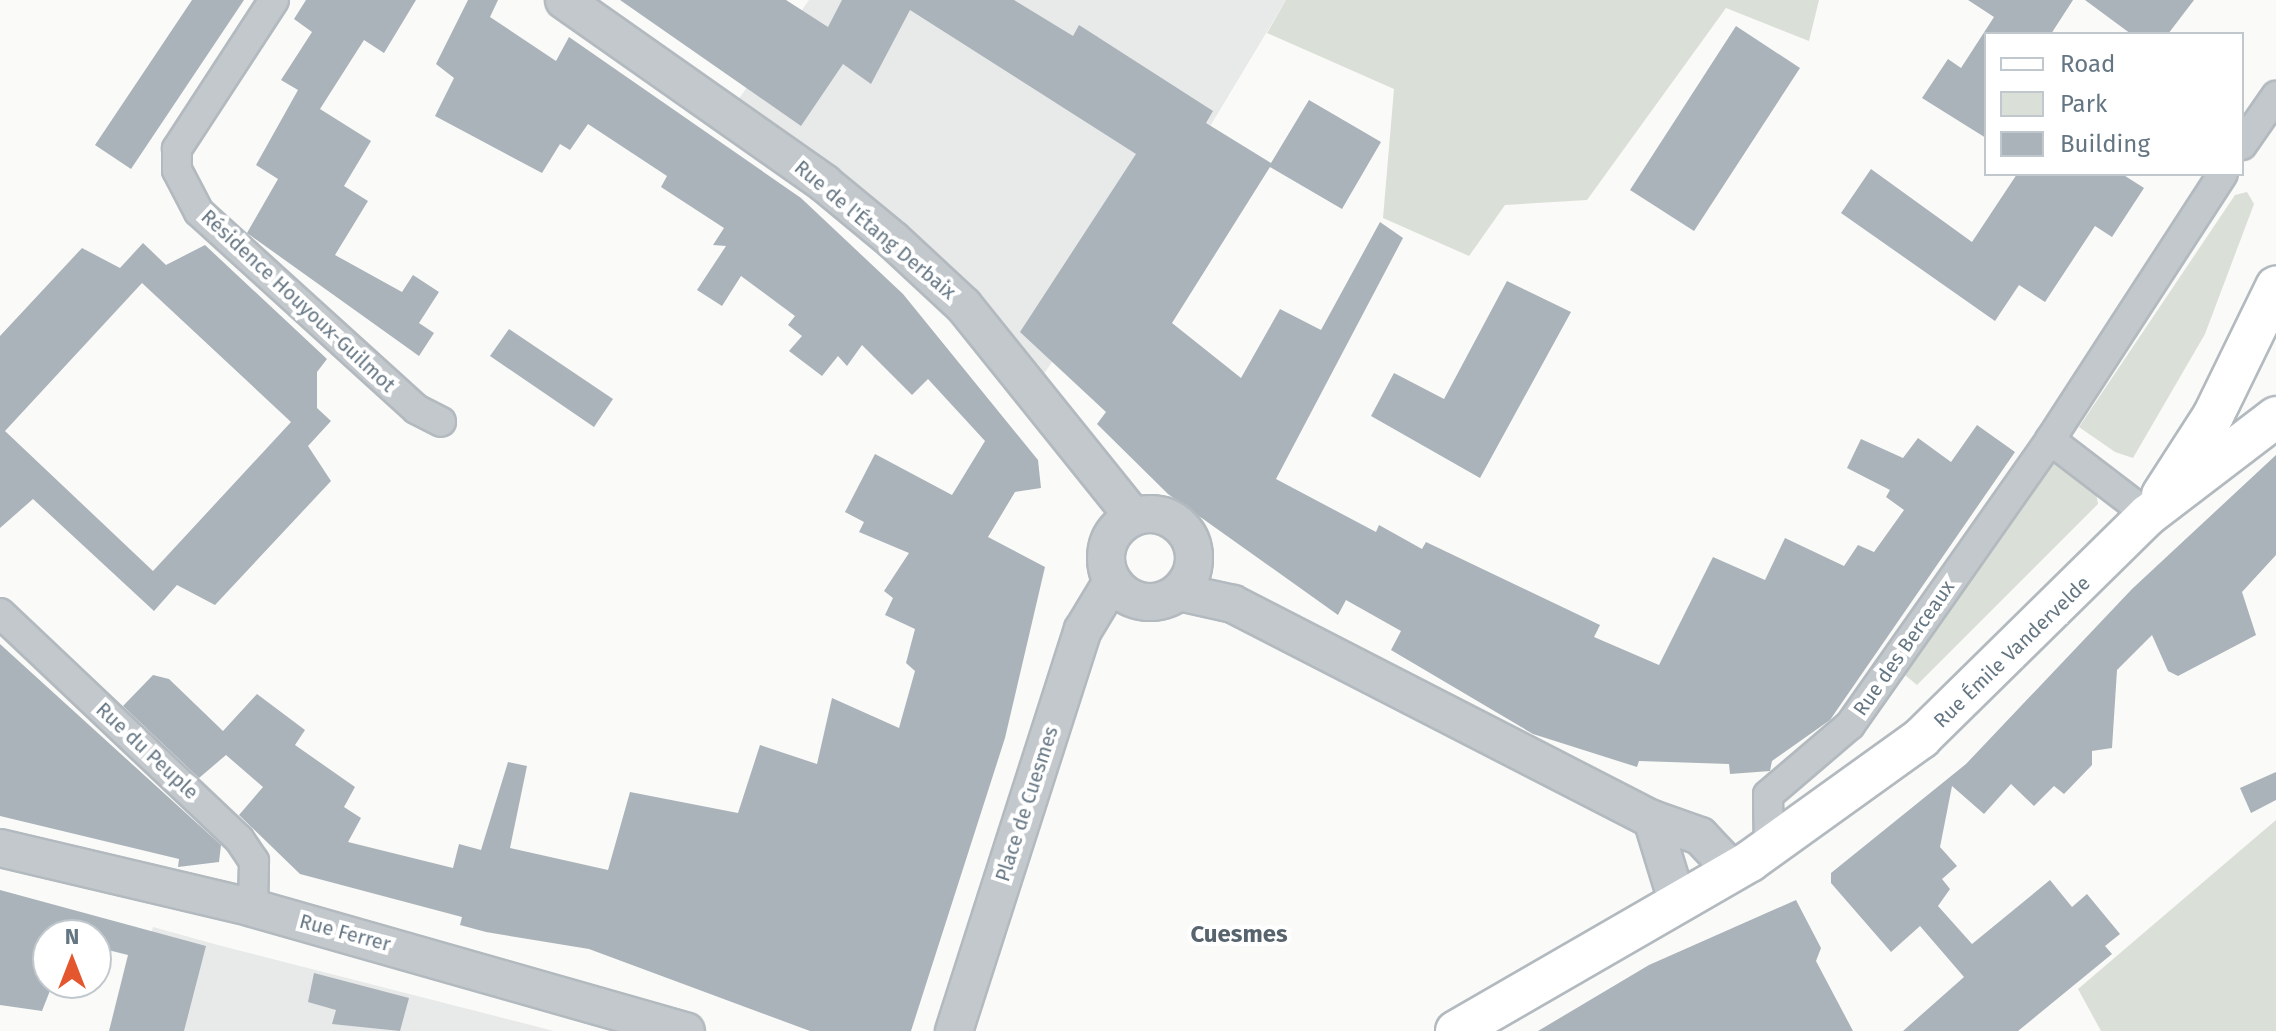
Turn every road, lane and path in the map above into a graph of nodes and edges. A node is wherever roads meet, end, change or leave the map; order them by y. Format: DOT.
graph roads {
  1 [pos="274,0"];
  2 [pos="564,0"];
  3 [pos="2276,96"];
  4 [pos="2244,142"];
  5 [pos="2222,176"];
  6 [pos="2275,294"];
  7 [pos="2276,417"];
  8 [pos="441,422"];
  9 [pos="2050,440"];
  10 [pos="2148,515"];
  11 [pos="1133,516"];
  12 [pos="1194,559"];
  13 [pos="1112,582"];
  14 [pos="1179,592"];
  15 [pos="1233,604"];
  16 [pos="0,613"];
  17 [pos="1652,819"];
  18 [pos="0,848"];
  19 [pos="1751,860"];
  20 [pos="1678,904"];
  21 [pos="253,908"];
  22 [pos="686,1031"];
  23 [pos="954,1031"];
  24 [pos="1456,1031"];
  1 -- 8 [label="street, Résidence Houyoux-Guilmot"];
  2 -- 11 [label="street, Rue de l'Étang Derbaix"];
  3 -- 4 [label="street"];
  5 -- 9 [label="street, Rue des Berceaux"];
  6 -- 10 [label="main road"];
  7 -- 10 [label="main road, Rue Émile Vandervelde"];
  9 -- 10 [label="street"];
  9 -- 19 [label="street, Rue des Berceaux"];
  10 -- 19 [label="main road, Rue Émile Vandervelde"];
  11 -- 12 [label="street"];
  11 -- 13 [label="street"];
  12 -- 14 [label="street"];
  12 -- 15 [label="street"];
  13 -- 14 [label="street"];
  13 -- 23 [label="street, Place de Cuesmes"];
  14 -- 15 [label="street"];
  15 -- 17 [label="street"];
  16 -- 21 [label="street, Rue du Peuple"];
  17 -- 19 [label="street"];
  17 -- 20 [label="street"];
  18 -- 21 [label="street, Rue Ferrer"];
  19 -- 20 [label="main road"];
  20 -- 24 [label="main road"];
  21 -- 22 [label="street, Rue Ferrer"];
}
